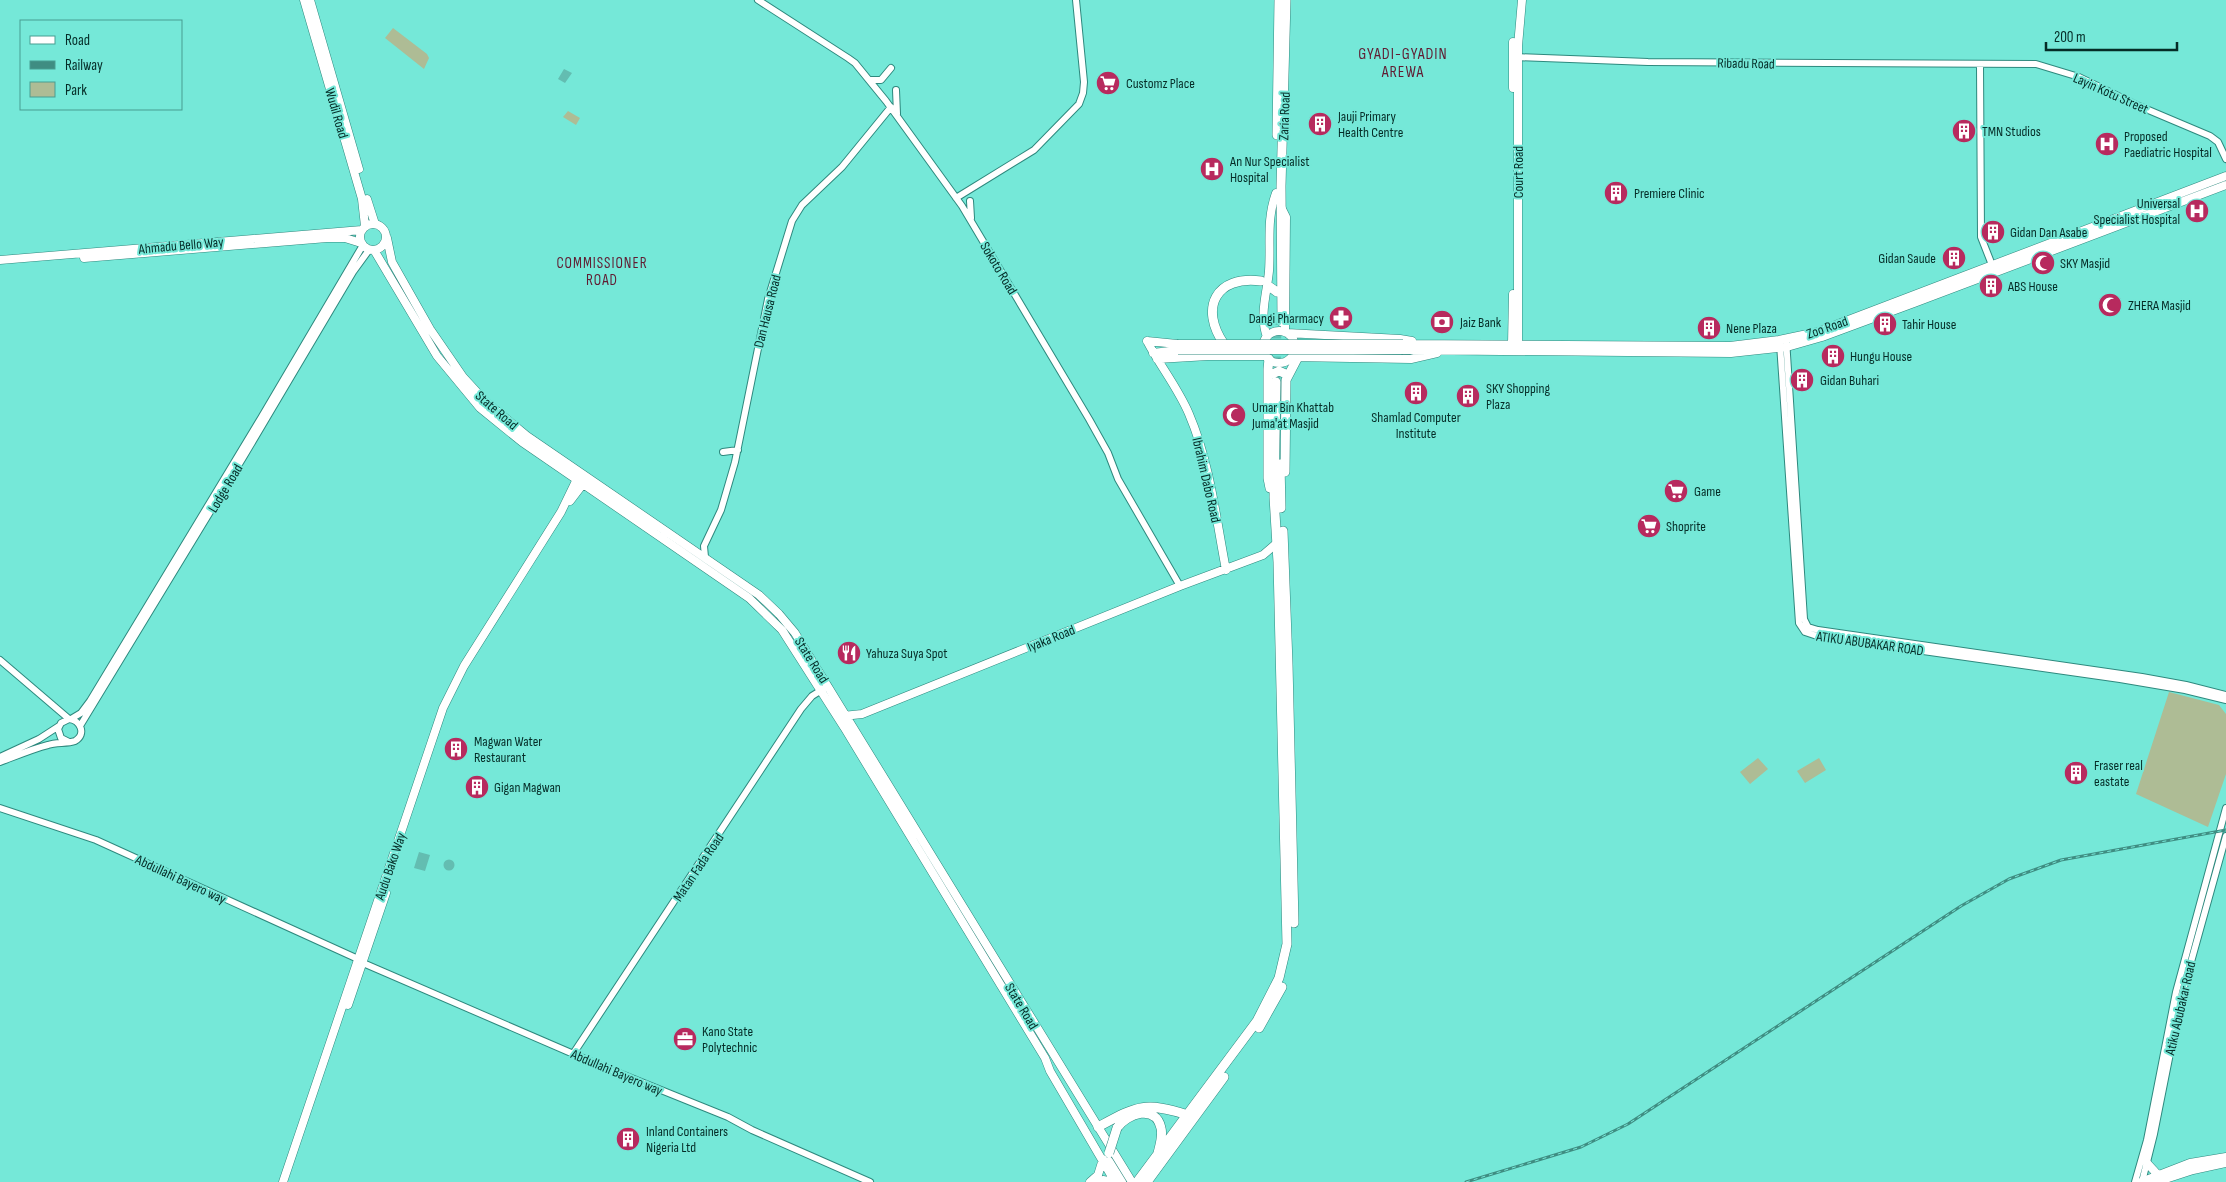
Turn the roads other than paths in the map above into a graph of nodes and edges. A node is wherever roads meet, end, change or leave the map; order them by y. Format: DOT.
graph roads {
  1 [pos="304,0"];
  2 [pos="310,0"];
  3 [pos="758,0"];
  4 [pos="1076,0"];
  5 [pos="1279,0"];
  6 [pos="1286,0"];
  7 [pos="1516,0"];
  8 [pos="1522,0"];
  9 [pos="1515,57"];
  10 [pos="1980,65"];
  11 [pos="891,68"];
  12 [pos="869,80"];
  13 [pos="333,90"];
  14 [pos="896,90"];
  15 [pos="886,101"];
  16 [pos="891,107"];
  17 [pos="882,116"];
  18 [pos="897,116"];
  19 [pos="2226,159"];
  20 [pos="2226,176"];
  21 [pos="948,184"];
  22 [pos="2226,185"];
  23 [pos="967,191"];
  24 [pos="1276,193"];
  25 [pos="956,198"];
  26 [pos="970,201"];
  27 [pos="1281,207"];
  28 [pos="971,219"];
  29 [pos="375,224"];
  30 [pos="364,228"];
  31 [pos="387,238"];
  32 [pos="247,242"];
  33 [pos="367,247"];
  34 [pos="0,260"];
  35 [pos="0,265"];
  36 [pos="1992,265"];
  37 [pos="1261,281"];
  38 [pos="1286,333"];
  39 [pos="1267,337"];
  40 [pos="1783,343"];
  41 [pos="1224,344"];
  42 [pos="1422,344"];
  43 [pos="1515,344"];
  44 [pos="1177,347"];
  45 [pos="1403,347"];
  46 [pos="1445,351"];
  47 [pos="1155,356"];
  48 [pos="1268,357"];
  49 [pos="1295,357"];
  50 [pos="1268,376"];
  51 [pos="1282,379"];
  52 [pos="738,450"];
  53 [pos="723,452"];
  54 [pos="582,479"];
  55 [pos="1277,498"];
  56 [pos="708,535"];
  57 [pos="1278,542"];
  58 [pos="692,549"];
  59 [pos="1263,555"];
  60 [pos="704,557"];
  61 [pos="1278,562"];
  62 [pos="1226,570"];
  63 [pos="1180,586"];
  64 [pos="0,660"];
  65 [pos="824,688"];
  66 [pos="2226,695"];
  67 [pos="2226,700"];
  68 [pos="862,714"];
  69 [pos="842,717"];
  70 [pos="66,721"];
  71 [pos="80,726"];
  72 [pos="848,726"];
  73 [pos="69,742"];
  74 [pos="0,757"];
  75 [pos="0,762"];
  76 [pos="0,808"];
  77 [pos="2226,808"];
  78 [pos="2226,836"];
  79 [pos="360,961"];
  80 [pos="573,1054"];
  81 [pos="1048,1056"];
  82 [pos="1083,1114"];
  83 [pos="1188,1115"];
  84 [pos="1098,1127"];
  85 [pos="1106,1156"];
  86 [pos="1158,1156"];
  87 [pos="2226,1157"];
  88 [pos="2147,1163"];
  89 [pos="2226,1163"];
  90 [pos="1154,1178"];
  91 [pos="2157,1178"];
  92 [pos="1113,1180"];
  93 [pos="283,1182"];
  94 [pos="288,1182"];
  95 [pos="870,1182"];
  96 [pos="1090,1182"];
  97 [pos="1097,1182"];
  98 [pos="1122,1182"];
  99 [pos="1127,1182"];
  100 [pos="1132,1182"];
  101 [pos="1137,1182"];
  102 [pos="1148,1182"];
  103 [pos="2135,1182"];
  104 [pos="2142,1182"];
  1 -- 13 [label="main road, Wudil Road"];
  2 -- 13 [label="main road, Wudil Road"];
  3 -- 12 [label="street, Sokoto Road"];
  4 -- 23 [label="street"];
  5 -- 24 [label="highway, Zaria Road"];
  6 -- 27 [label="highway, Zaria Road"];
  7 -- 9 [label="main road, Court Road"];
  8 -- 9 [label="main road, Court Road"];
  9 -- 10 [label="street, Ribadu Road"];
  9 -- 43 [label="main road, Court Road"];
  10 -- 19 [label="street, Layin Kotu Street"];
  10 -- 36 [label="street"];
  11 -- 12 [label="street"];
  12 -- 15 [label="street, Sokoto Road"];
  13 -- 29 [label="main road, Wudil Road"];
  13 -- 30 [label="main road, Wudil Road"];
  14 -- 18 [label="street"];
  15 -- 16 [label="street, Sokoto Road"];
  15 -- 17 [label="street"];
  16 -- 17 [label="street, Dan Hausa Road"];
  16 -- 18 [label="street, Sokoto Road"];
  17 -- 52 [label="street, Dan Hausa Road"];
  18 -- 21 [label="street, Sokoto Road"];
  20 -- 36 [label="main road, Zoo Road"];
  21 -- 23 [label="street"];
  21 -- 25 [label="street, Sokoto Road"];
  22 -- 40 [label="main road, Zoo Road"];
  23 -- 25 [label="street"];
  24 -- 27 [label="highway, Zaria Road"];
  24 -- 39 [label="main road"];
  25 -- 28 [label="street, Sokoto Road"];
  26 -- 28 [label="street"];
  27 -- 38 [label="main road"];
  28 -- 63 [label="street, Sokoto Road"];
  29 -- 30 [label="main road"];
  29 -- 31 [label="main road"];
  30 -- 32 [label="main road, Ahmadu Bello Way"];
  30 -- 33 [label="main road"];
  31 -- 33 [label="main road"];
  31 -- 54 [label="main road, State Road"];
  32 -- 33 [label="main road, Ahmadu Bello Way"];
  32 -- 34 [label="main road, Ahmadu Bello Way"];
  32 -- 35 [label="main road, Ahmadu Bello Way"];
  33 -- 54 [label="main road, State Road"];
  33 -- 70 [label="street, Lodge Road"];
  33 -- 71 [label="street, Lodge Road"];
  36 -- 40 [label="main road, Zoo Road"];
  37 -- 41 [label="highway"];
  38 -- 39 [label="main road"];
  38 -- 42 [label="main road"];
  38 -- 49 [label="main road"];
  39 -- 48 [label="main road"];
  40 -- 43 [label="main road, Zoo Road"];
  40 -- 46 [label="main road, Zoo Road"];
  40 -- 66 [label="street"];
  40 -- 67 [label="street, ATIKU ABUBAKAR ROAD"];
  41 -- 44 [label="main road, bridge"];
  41 -- 45 [label="main road, bridge"];
  42 -- 43 [label="main road, Zoo Road"];
  42 -- 45 [label="main road, Zoo Road"];
  44 -- 45 [label="main road, bridge"];
  44 -- 47 [label="main road"];
  44 -- 47 [label="main road, Ibrahim Dabo Road"];
  45 -- 46 [label="main road, Zoo Road"];
  46 -- 49 [label="main road"];
  47 -- 48 [label="main road"];
  47 -- 62 [label="main road, Ibrahim Dabo Road"];
  48 -- 49 [label="main road"];
  48 -- 50 [label="highway"];
  49 -- 51 [label="highway"];
  50 -- 51 [label="highway"];
  50 -- 55 [label="highway"];
  51 -- 55 [label="highway"];
  52 -- 53 [label="street"];
  52 -- 56 [label="street, Dan Hausa Road"];
  54 -- 58 [label="main road, State Road"];
  54 -- 65 [label="main road, State Road"];
  54 -- 79 [label="main road, Audu Bako Way"];
  55 -- 57 [label="highway"];
  55 -- 90 [label="highway"];
  56 -- 58 [label="street, Dan Hausa Road"];
  56 -- 60 [label="street, Dan Hausa Road"];
  57 -- 59 [label="main road, Iyaka Road"];
  57 -- 61 [label="highway"];
  58 -- 60 [label="main road, State Road"];
  59 -- 61 [label="main road"];
  59 -- 62 [label="main road, Iyaka Road"];
  60 -- 65 [label="main road, State Road"];
  61 -- 83 [label="highway"];
  62 -- 63 [label="main road, Iyaka Road"];
  63 -- 68 [label="main road, Iyaka Road"];
  64 -- 70 [label="street"];
  65 -- 69 [label="main road, State Road"];
  65 -- 80 [label="street, Matan Fada Road"];
  68 -- 69 [label="main road, Iyaka Road"];
  68 -- 72 [label="main road"];
  69 -- 72 [label="main road, State Road"];
  70 -- 71 [label="street"];
  70 -- 73 [label="street"];
  70 -- 74 [label="street, Lodge Road"];
  71 -- 73 [label="street"];
  72 -- 81 [label="main road, State Road"];
  73 -- 75 [label="street"];
  76 -- 79 [label="street, Abdullahi Bayero way"];
  77 -- 103 [label="street"];
  78 -- 88 [label="street, Atiku Abubakar Road"];
  79 -- 80 [label="street, Abdullahi Bayero way"];
  79 -- 93 [label="main road, Audu Bako Way"];
  79 -- 94 [label="main road, Audu Bako Way"];
  80 -- 95 [label="street, Abdullahi Bayero way"];
  81 -- 82 [label="main road"];
  81 -- 84 [label="main road, State Road"];
  81 -- 85 [label="main road, State Road"];
  82 -- 85 [label="main road"];
  82 -- 98 [label="main road"];
  83 -- 84 [label="highway"];
  83 -- 86 [label="highway"];
  84 -- 100 [label="main road, State Road"];
  85 -- 86 [label="highway, bridge"];
  85 -- 92 [label="main road, State Road"];
  85 -- 96 [label="main road"];
  85 -- 99 [label="main road"];
  86 -- 101 [label="highway"];
  87 -- 91 [label="main road"];
  88 -- 91 [label="main road"];
  88 -- 104 [label="street, Atiku Abubakar Road"];
  89 -- 91 [label="main road"];
  90 -- 102 [label="highway"];
  91 -- 104 [label="main road"];
  92 -- 97 [label="main road"];
}
